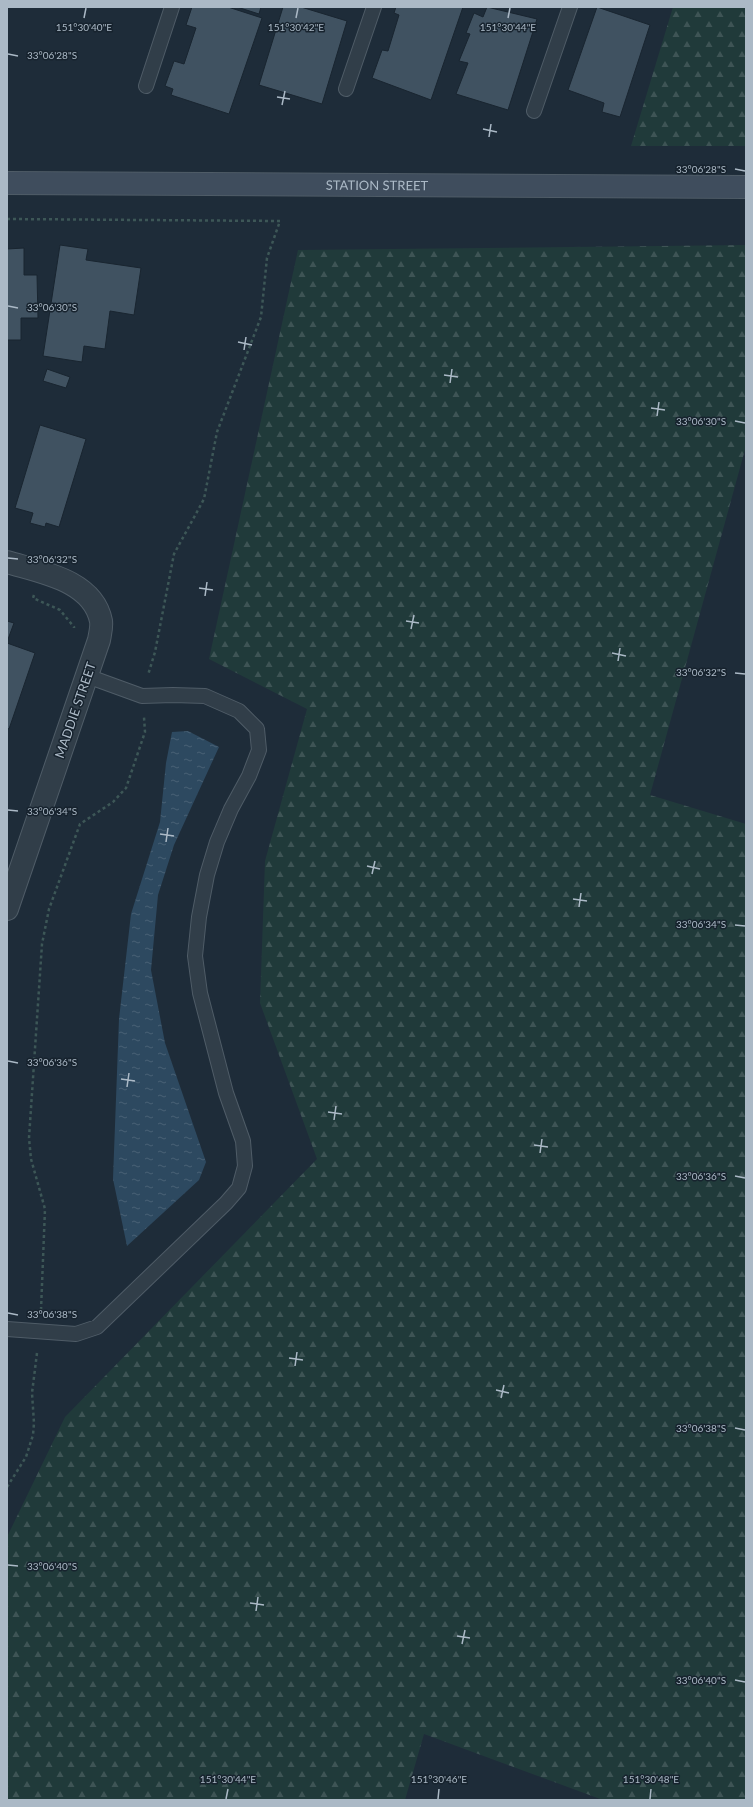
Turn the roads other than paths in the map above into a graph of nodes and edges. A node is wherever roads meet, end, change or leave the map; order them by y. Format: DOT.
graph roads {
  1 [pos="172,7"];
  2 [pos="374,7"];
  3 [pos="570,7"];
  4 [pos="146,86"];
  5 [pos="346,89"];
  6 [pos="534,111"];
  7 [pos="7,183"];
  8 [pos="746,187"];
  9 [pos="7,562"];
  10 [pos="87,676"];
  11 [pos="7,909"];
  12 [pos="7,1329"];
  1 -- 4 [label="lane"];
  2 -- 5 [label="lane"];
  3 -- 6 [label="lane"];
  7 -- 8 [label="street, STATION STREET"];
  9 -- 10 [label="street, MADDIE STREET"];
  10 -- 11 [label="street, MADDIE STREET"];
  10 -- 12 [label="lane"];
}
